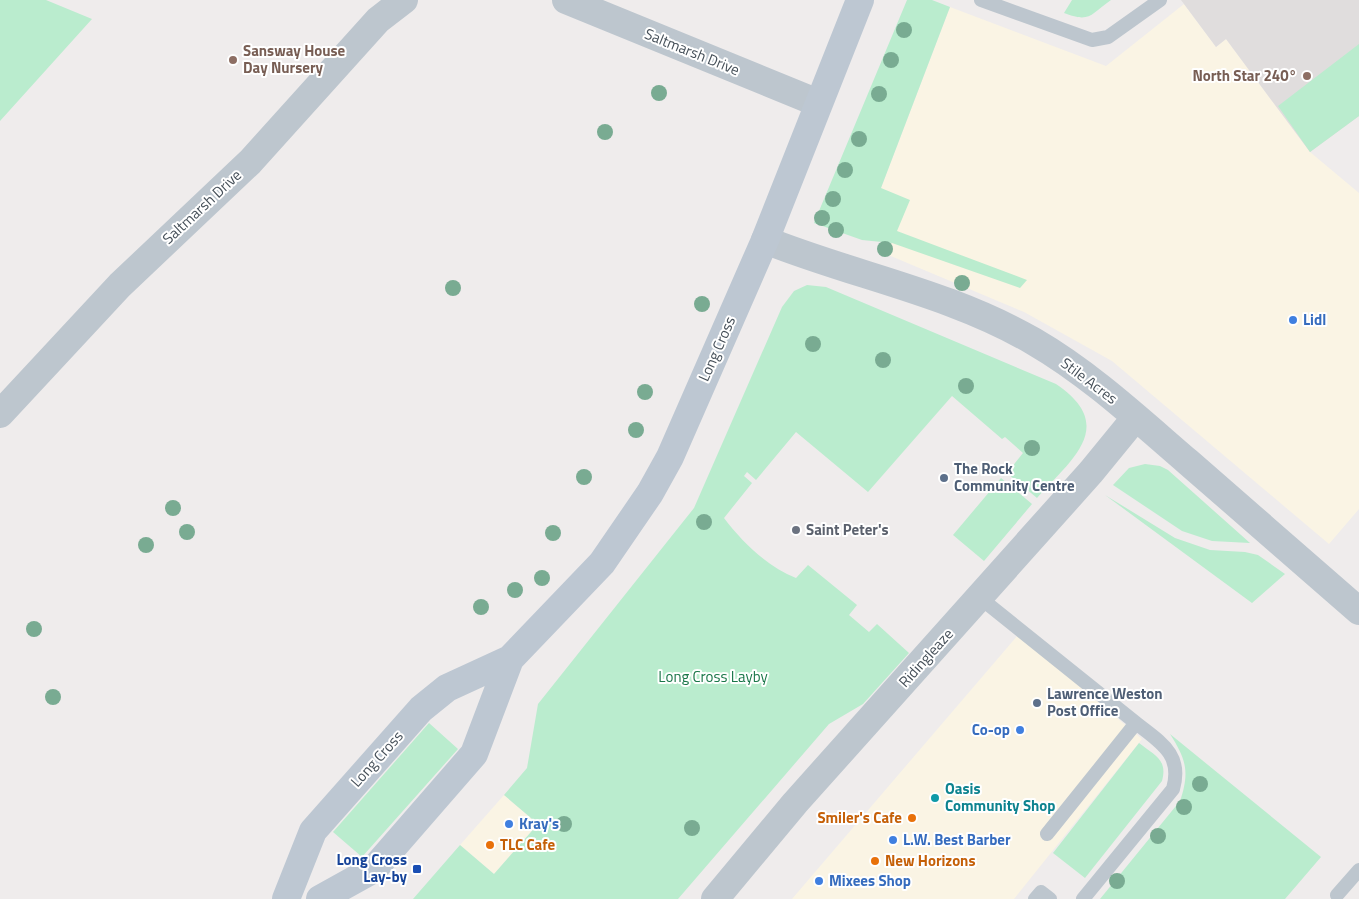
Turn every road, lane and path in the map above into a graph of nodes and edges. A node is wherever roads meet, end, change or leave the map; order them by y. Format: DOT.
graph roads {
  1 [pos="404,0"];
  2 [pos="566,0"];
  3 [pos="860,0"];
  4 [pos="981,0"];
  5 [pos="1160,0"];
  6 [pos="818,103"];
  7 [pos="765,240"];
  8 [pos="0,414"];
  9 [pos="1136,417"];
  10 [pos="979,597"];
  11 [pos="1359,611"];
  12 [pos="510,659"];
  13 [pos="1136,723"];
  14 [pos="1047,834"];
  15 [pos="1359,870"];
  16 [pos="1337,895"];
  17 [pos="286,899"];
  18 [pos="320,899"];
  19 [pos="714,899"];
  20 [pos="1035,899"];
  21 [pos="1050,899"];
  22 [pos="1084,899"];
  1 -- 8 [label="street, Saltmarsh Drive"];
  2 -- 6 [label="street, Saltmarsh Drive"];
  3 -- 6 [label="street, Long Cross"];
  4 -- 5 [label="lane"];
  6 -- 7 [label="street, Long Cross"];
  7 -- 9 [label="street, Stile Acres"];
  7 -- 12 [label="street, Long Cross"];
  9 -- 10 [label="street, Ridingleaze"];
  9 -- 11 [label="street, Stile Acres"];
  10 -- 13 [label="lane"];
  10 -- 19 [label="street, Ridingleaze"];
  12 -- 17 [label="street, Long Cross"];
  12 -- 18 [label="street, Long Cross"];
  13 -- 14 [label="lane"];
  13 -- 22 [label="lane"];
  15 -- 16 [label="lane"];
  20 -- 21 [label="lane"];
}
